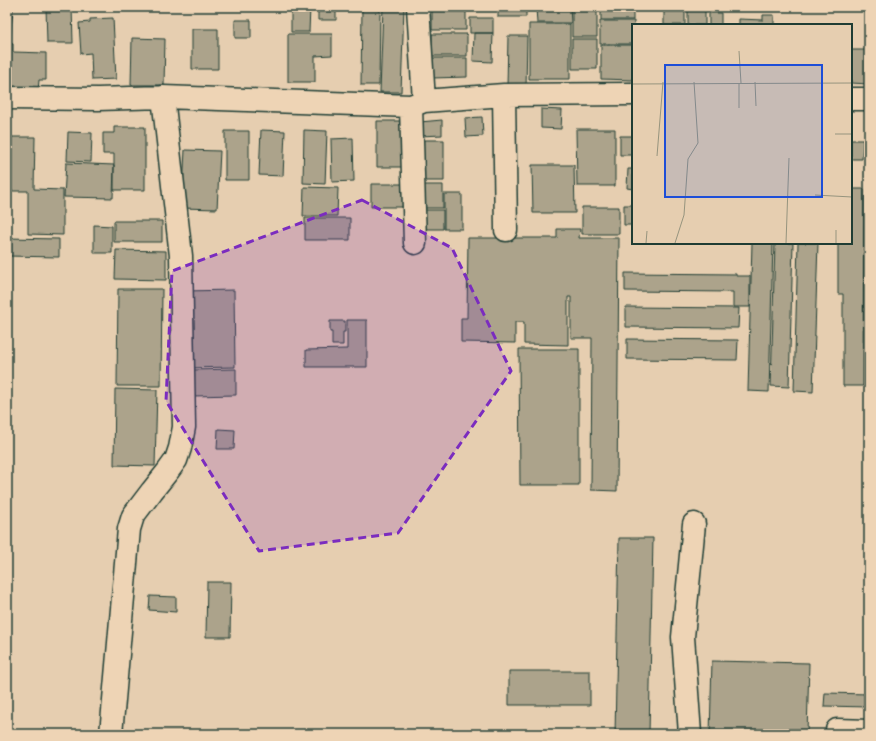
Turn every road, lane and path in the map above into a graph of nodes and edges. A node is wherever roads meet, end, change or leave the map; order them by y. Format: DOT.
graph roads {
  1 [pos="418,7"];
  2 [pos="632,94"];
  3 [pos="504,95"];
  4 [pos="163,96"];
  5 [pos="7,98"];
  6 [pos="852,99"];
  7 [pos="869,99"];
  8 [pos="417,103"];
  9 [pos="506,230"];
  10 [pos="415,242"];
  11 [pos="694,524"];
  12 [pos="837,730"];
  13 [pos="869,731"];
  14 [pos="110,734"];
  15 [pos="690,734"];
  1 -- 8 [label="street"];
  2 -- 3 [label="street"];
  3 -- 8 [label="street"];
  3 -- 9 [label="street"];
  4 -- 5 [label="street"];
  4 -- 8 [label="street"];
  4 -- 14 [label="street"];
  6 -- 7 [label="street"];
  8 -- 10 [label="street"];
  11 -- 15 [label="street"];
  12 -- 13 [label="street"];
}
